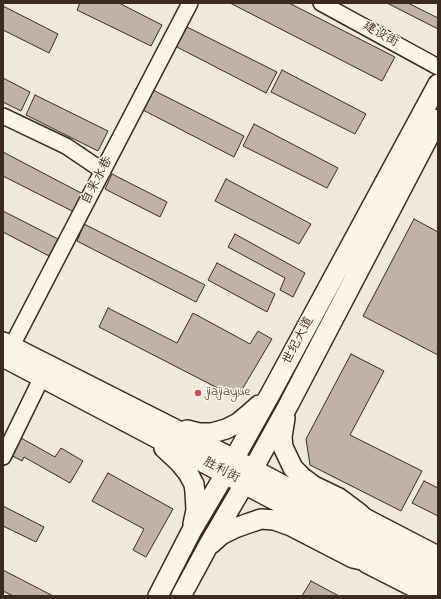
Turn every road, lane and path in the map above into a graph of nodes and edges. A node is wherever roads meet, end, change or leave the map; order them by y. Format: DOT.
graph roads {
  1 [pos="190,3"];
  2 [pos="321,3"];
  3 [pos="438,67"];
  4 [pos="438,84"];
  5 [pos="3,116"];
  6 [pos="438,119"];
  7 [pos="103,171"];
  8 [pos="6,351"];
  9 [pos="42,377"];
  10 [pos="272,391"];
  11 [pos="289,404"];
  12 [pos="143,422"];
  13 [pos="3,457"];
  14 [pos="230,466"];
  15 [pos="248,476"];
  16 [pos="359,513"];
  17 [pos="192,530"];
  18 [pos="389,542"];
  19 [pos="208,546"];
  20 [pos="438,554"];
  21 [pos="353,558"];
  22 [pos="438,568"];
  23 [pos="409,571"];
  24 [pos="438,586"];
  25 [pos="158,596"];
  26 [pos="181,596"];
  27 [pos="427,596"];
  1 -- 7 [label="street, 自来水巷"];
  2 -- 3 [label="street, 建设街"];
  4 -- 10 [label="main road, 世纪大道"];
  5 -- 7 [label="street"];
  6 -- 11 [label="main road, 世纪大道"];
  7 -- 8 [label="street, 自来水巷"];
  8 -- 9 [label="main road, 胜利街"];
  8 -- 12 [label="main road, 胜利街"];
  9 -- 12 [label="main road, 胜利街"];
  9 -- 13 [label="street"];
  10 -- 12 [label="main road"];
  10 -- 14 [label="main road, 世纪大道"];
  11 -- 15 [label="main road, 世纪大道"];
  11 -- 16 [label="main road"];
  12 -- 14 [label="main road, 胜利街"];
  12 -- 17 [label="main road"];
  14 -- 15 [label="main road, 胜利街"];
  14 -- 17 [label="main road, 世纪大道"];
  15 -- 18 [label="main road, 胜利街"];
  15 -- 19 [label="main road, 世纪大道"];
  15 -- 23 [label="main road, 胜利街"];
  16 -- 18 [label="main road"];
  16 -- 20 [label="street"];
  17 -- 25 [label="main road, 世纪大道"];
  18 -- 22 [label="main road, 胜利街"];
  19 -- 21 [label="main road"];
  19 -- 26 [label="main road, 世纪大道"];
  21 -- 23 [label="main road"];
  21 -- 27 [label="street"];
  23 -- 24 [label="main road, 胜利街"];
}
